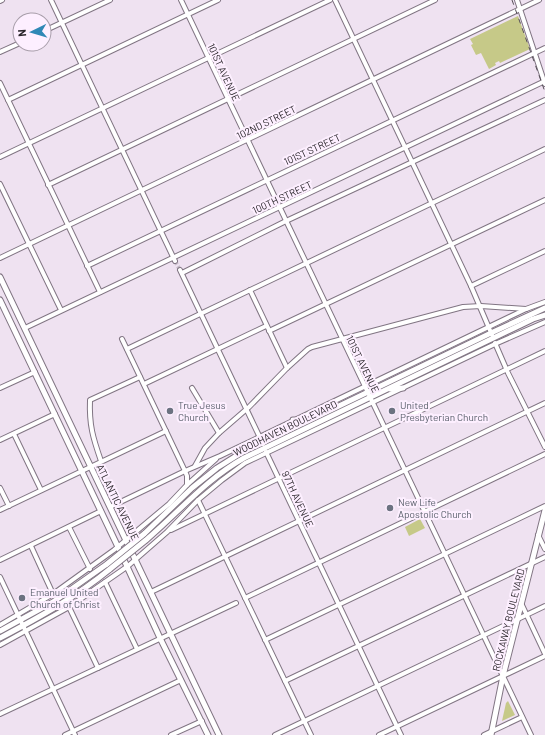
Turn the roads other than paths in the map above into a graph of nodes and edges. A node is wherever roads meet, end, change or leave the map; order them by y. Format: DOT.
graph roads {
  1 [pos="51,0"];
  2 [pos="110,0"];
  3 [pos="181,0"];
  4 [pos="218,0"];
  5 [pos="330,0"];
  6 [pos="335,0"];
  7 [pos="435,0"];
  8 [pos="517,0"];
  9 [pos="539,0"];
  10 [pos="520,9"];
  11 [pos="188,15"];
  12 [pos="62,23"];
  13 [pos="52,28"];
  14 [pos="353,39"];
  15 [pos="12,47"];
  16 [pos="545,48"];
  17 [pos="0,52"];
  18 [pos="535,52"];
  19 [pos="208,58"];
  20 [pos="83,65"];
  21 [pos="373,80"];
  22 [pos="545,82"];
  23 [pos="0,83"];
  24 [pos="228,99"];
  25 [pos="8,100"];
  26 [pos="545,100"];
  27 [pos="103,108"];
  28 [pos="392,120"];
  29 [pos="247,140"];
  30 [pos="29,143"];
  31 [pos="406,147"];
  32 [pos="122,149"];
  33 [pos="545,150"];
  34 [pos="0,157"];
  35 [pos="413,162"];
  36 [pos="266,180"];
  37 [pos="0,184"];
  38 [pos="48,185"];
  39 [pos="142,190"];
  40 [pos="545,200"];
  41 [pos="432,203"];
  42 [pos="279,207"];
  43 [pos="286,221"];
  44 [pos="68,225"];
  45 [pos="161,231"];
  46 [pos="29,244"];
  47 [pos="452,244"];
  48 [pos="545,250"];
  49 [pos="0,258"];
  50 [pos="174,259"];
  51 [pos="306,263"];
  52 [pos="87,266"];
  53 [pos="0,276"];
  54 [pos="472,286"];
  55 [pos="250,290"];
  56 [pos="100,292"];
  57 [pos="0,300"];
  58 [pos="545,302"];
  59 [pos="326,305"];
  60 [pos="481,306"];
  61 [pos="545,308"];
  62 [pos="526,309"];
  63 [pos="61,310"];
  64 [pos="201,313"];
  65 [pos="545,315"];
  66 [pos="545,322"];
  67 [pos="266,326"];
  68 [pos="489,327"];
  69 [pos="25,328"];
  70 [pos="269,331"];
  71 [pos="491,333"];
  72 [pos="342,338"];
  73 [pos="122,339"];
  74 [pos="494,341"];
  75 [pos="127,349"];
  76 [pos="218,349"];
  77 [pos="545,351"];
  78 [pos="287,368"];
  79 [pos="506,370"];
  80 [pos="35,372"];
  81 [pos="140,377"];
  82 [pos="144,384"];
  83 [pos="0,388"];
  84 [pos="192,388"];
  85 [pos="403,388"];
  86 [pos="366,389"];
  87 [pos="386,390"];
  88 [pos="371,400"];
  89 [pos="545,403"];
  90 [pos="246,409"];
  91 [pos="526,412"];
  92 [pos="55,414"];
  93 [pos="293,420"];
  94 [pos="306,421"];
  95 [pos="385,428"];
  96 [pos="166,431"];
  97 [pos="219,433"];
  98 [pos="14,434"];
  99 [pos="259,436"];
  100 [pos="0,440"];
  101 [pos="263,444"];
  102 [pos="545,447"];
  103 [pos="267,453"];
  104 [pos="545,454"];
  105 [pos="220,456"];
  106 [pos="102,461"];
  107 [pos="91,466"];
  108 [pos="195,466"];
  109 [pos="405,470"];
  110 [pos="82,471"];
  111 [pos="185,471"];
  112 [pos="279,478"];
  113 [pos="187,485"];
  114 [pos="0,488"];
  115 [pos="41,490"];
  116 [pos="198,500"];
  117 [pos="8,506"];
  118 [pos="545,506"];
  119 [pos="110,507"];
  120 [pos="0,510"];
  121 [pos="545,510"];
  122 [pos="101,511"];
  123 [pos="425,512"];
  124 [pos="205,513"];
  125 [pos="299,520"];
  126 [pos="69,527"];
  127 [pos="167,532"];
  128 [pos="538,535"];
  129 [pos="126,540"];
  130 [pos="31,546"];
  131 [pos="118,547"];
  132 [pos="545,549"];
  133 [pos="445,554"];
  134 [pos="225,556"];
  135 [pos="545,557"];
  136 [pos="136,559"];
  137 [pos="0,560"];
  138 [pos="319,562"];
  139 [pos="531,563"];
  140 [pos="128,566"];
  141 [pos="90,569"];
  142 [pos="0,577"];
  143 [pos="105,582"];
  144 [pos="151,592"];
  145 [pos="53,594"];
  146 [pos="464,595"];
  147 [pos="245,598"];
  148 [pos="236,603"];
  149 [pos="339,604"];
  150 [pos="522,605"];
  151 [pos="545,606"];
  152 [pos="69,607"];
  153 [pos="18,615"];
  154 [pos="527,615"];
  155 [pos="518,619"];
  156 [pos="22,623"];
  157 [pos="0,625"];
  158 [pos="26,631"];
  159 [pos="0,632"];
  160 [pos="171,633"];
  161 [pos="484,636"];
  162 [pos="0,638"];
  163 [pos="160,638"];
  164 [pos="265,640"];
  165 [pos="0,645"];
  166 [pos="358,646"];
  167 [pos="137,649"];
  168 [pos="545,655"];
  169 [pos="98,668"];
  170 [pos="503,676"];
  171 [pos="181,680"];
  172 [pos="285,681"];
  173 [pos="378,686"];
  174 [pos="53,689"];
  175 [pos="0,714"];
  176 [pos="522,716"];
  177 [pos="202,721"];
  178 [pos="304,721"];
  179 [pos="397,727"];
  180 [pos="74,733"];
  181 [pos="491,733"];
  182 [pos="65,735"];
  183 [pos="171,735"];
  184 [pos="208,735"];
  185 [pos="219,735"];
  186 [pos="275,735"];
  187 [pos="311,735"];
  188 [pos="379,735"];
  189 [pos="401,735"];
  190 [pos="484,735"];
  191 [pos="531,735"];
  1 -- 12 [label="street"];
  2 -- 12 [label="street"];
  3 -- 11 [label="street, 101ST AVENUE"];
  4 -- 11 [label="street"];
  5 -- 19 [label="street"];
  6 -- 14 [label="street"];
  7 -- 14 [label="street"];
  8 -- 10 [label="street"];
  9 -- 10 [label="street, 102ND STREET"];
  10 -- 18 [label="street"];
  10 -- 21 [label="street, 102ND STREET"];
  11 -- 19 [label="street, 101ST AVENUE"];
  11 -- 20 [label="street"];
  12 -- 13 [label="street"];
  12 -- 20 [label="street"];
  14 -- 21 [label="street"];
  14 -- 24 [label="street"];
  15 -- 17 [label="street"];
  16 -- 18 [label="street, 101ST STREET"];
  18 -- 22 [label="street"];
  18 -- 28 [label="street, 101ST STREET"];
  19 -- 24 [label="street, 101ST AVENUE"];
  19 -- 27 [label="street"];
  20 -- 25 [label="street"];
  20 -- 27 [label="street"];
  21 -- 28 [label="street"];
  21 -- 29 [label="street, 102ND STREET"];
  22 -- 31 [label="street, 100TH STREET"];
  23 -- 25 [label="street"];
  24 -- 29 [label="street, 101ST AVENUE"];
  24 -- 32 [label="street"];
  25 -- 30 [label="street"];
  26 -- 35 [label="street"];
  27 -- 30 [label="street"];
  27 -- 32 [label="street"];
  28 -- 31 [label="street"];
  28 -- 36 [label="street, 101ST STREET"];
  29 -- 36 [label="street, 101ST AVENUE"];
  29 -- 39 [label="street, 102ND STREET"];
  30 -- 34 [label="street"];
  30 -- 38 [label="street"];
  31 -- 35 [label="street"];
  31 -- 42 [label="street, 100TH STREET"];
  32 -- 38 [label="street"];
  32 -- 39 [label="street"];
  33 -- 41 [label="street"];
  35 -- 41 [label="street"];
  35 -- 43 [label="street"];
  36 -- 42 [label="street, 101ST AVENUE"];
  36 -- 45 [label="street, 101ST STREET"];
  37 -- 46 [label="street"];
  38 -- 44 [label="street"];
  39 -- 44 [label="street, 102ND STREET"];
  39 -- 45 [label="street"];
  40 -- 47 [label="street"];
  41 -- 47 [label="street"];
  41 -- 51 [label="street"];
  42 -- 43 [label="street, 101ST AVENUE"];
  42 -- 50 [label="street, 100TH STREET"];
  43 -- 51 [label="street, 101ST AVENUE"];
  43 -- 64 [label="street, 97TH AVENUE"];
  44 -- 46 [label="street, 102ND STREET"];
  44 -- 52 [label="street"];
  45 -- 50 [label="street"];
  45 -- 52 [label="street, 101ST STREET"];
  46 -- 49 [label="street, 102ND STREET"];
  46 -- 63 [label="street"];
  47 -- 54 [label="street"];
  47 -- 59 [label="street"];
  48 -- 54 [label="street"];
  50 -- 56 [label="street, 100TH STREET"];
  51 -- 55 [label="street"];
  51 -- 59 [label="street, 101ST AVENUE"];
  52 -- 56 [label="street"];
  53 -- 69 [label="main road, ATLANTIC AVENUE"];
  54 -- 60 [label="street"];
  55 -- 64 [label="street"];
  55 -- 67 [label="street"];
  56 -- 63 [label="street, 100TH STREET"];
  57 -- 80 [label="main road, ATLANTIC AVENUE"];
  58 -- 62 [label="street, WOODHAVEN BOULEVARD"];
  59 -- 70 [label="street"];
  59 -- 72 [label="street, 101ST AVENUE"];
  60 -- 62 [label="street"];
  60 -- 68 [label="street"];
  60 -- 72 [label="street"];
  61 -- 71 [label="main road, WOODHAVEN BOULEVARD"];
  62 -- 68 [label="street, WOODHAVEN BOULEVARD"];
  63 -- 69 [label="street, 100TH STREET"];
  64 -- 75 [label="street"];
  64 -- 76 [label="street, 97TH AVENUE"];
  65 -- 74 [label="main road, WOODHAVEN BOULEVARD"];
  66 -- 74 [label="street, WOODHAVEN BOULEVARD"];
  67 -- 70 [label="street"];
  67 -- 76 [label="street"];
  68 -- 71 [label="street"];
  68 -- 86 [label="street, WOODHAVEN BOULEVARD"];
  69 -- 107 [label="main road, ATLANTIC AVENUE"];
  70 -- 78 [label="street"];
  71 -- 74 [label="street"];
  71 -- 86 [label="main road, WOODHAVEN BOULEVARD"];
  72 -- 78 [label="street"];
  72 -- 86 [label="street, 101ST AVENUE"];
  73 -- 75 [label="street"];
  74 -- 79 [label="street"];
  74 -- 85 [label="street, WOODHAVEN BOULEVARD"];
  74 -- 87 [label="main road, WOODHAVEN BOULEVARD"];
  75 -- 81 [label="street"];
  76 -- 82 [label="street"];
  76 -- 90 [label="street, 97TH AVENUE"];
  77 -- 79 [label="street"];
  78 -- 90 [label="street"];
  79 -- 91 [label="street"];
  79 -- 95 [label="street"];
  80 -- 83 [label="street"];
  80 -- 92 [label="main road, ATLANTIC AVENUE"];
  81 -- 82 [label="street"];
  81 -- 106 [label="street, ATLANTIC AVENUE"];
  82 -- 96 [label="street"];
  84 -- 97 [label="street"];
  85 -- 87 [label="main road"];
  85 -- 88 [label="street, WOODHAVEN BOULEVARD"];
  86 -- 88 [label="street, 101ST AVENUE"];
  86 -- 93 [label="street, WOODHAVEN BOULEVARD"];
  86 -- 94 [label="main road, WOODHAVEN BOULEVARD"];
  87 -- 88 [label="main road, WOODHAVEN BOULEVARD"];
  88 -- 95 [label="street, 101ST AVENUE"];
  88 -- 101 [label="main road, WOODHAVEN BOULEVARD"];
  88 -- 103 [label="street, WOODHAVEN BOULEVARD"];
  89 -- 91 [label="street"];
  90 -- 97 [label="street"];
  90 -- 99 [label="street, 97TH AVENUE"];
  91 -- 102 [label="street"];
  91 -- 109 [label="street"];
  92 -- 98 [label="street"];
  92 -- 110 [label="main road, ATLANTIC AVENUE"];
  93 -- 94 [label="main road"];
  93 -- 99 [label="street, WOODHAVEN BOULEVARD"];
  94 -- 101 [label="main road, WOODHAVEN BOULEVARD"];
  95 -- 109 [label="street, 101ST AVENUE"];
  95 -- 112 [label="street"];
  96 -- 106 [label="street"];
  96 -- 111 [label="street"];
  97 -- 108 [label="street"];
  98 -- 100 [label="street"];
  98 -- 115 [label="street"];
  99 -- 101 [label="street, 97TH AVENUE"];
  99 -- 105 [label="street, WOODHAVEN BOULEVARD"];
  101 -- 103 [label="street, 97TH AVENUE"];
  101 -- 156 [label="main road, WOODHAVEN BOULEVARD, bridge"];
  101 -- 156 [label="main road, WOODHAVEN BOULEVARD, bridge"];
  103 -- 112 [label="street, 97TH AVENUE"];
  103 -- 116 [label="street, WOODHAVEN BOULEVARD"];
  104 -- 123 [label="street"];
  105 -- 108 [label="street, WOODHAVEN BOULEVARD"];
  105 -- 113 [label="street, WOODHAVEN BOULEVARD"];
  106 -- 107 [label="street"];
  107 -- 110 [label="street"];
  107 -- 119 [label="main road, ATLANTIC AVENUE"];
  108 -- 111 [label="street, WOODHAVEN BOULEVARD"];
  109 -- 123 [label="street, 101ST AVENUE"];
  109 -- 125 [label="street"];
  110 -- 115 [label="street"];
  110 -- 122 [label="main road, ATLANTIC AVENUE"];
  111 -- 113 [label="street"];
  111 -- 119 [label="street, WOODHAVEN BOULEVARD"];
  112 -- 124 [label="street"];
  112 -- 125 [label="street, 97TH AVENUE"];
  113 -- 129 [label="street, WOODHAVEN BOULEVARD"];
  114 -- 117 [label="street"];
  115 -- 117 [label="street"];
  116 -- 124 [label="street"];
  116 -- 127 [label="street, WOODHAVEN BOULEVARD"];
  117 -- 120 [label="street"];
  118 -- 133 [label="street"];
  119 -- 129 [label="main road, ATLANTIC AVENUE"];
  121 -- 128 [label="main road, ROCKAWAY BOULEVARD"];
  122 -- 126 [label="street"];
  122 -- 131 [label="main road, ATLANTIC AVENUE"];
  123 -- 133 [label="street, 101ST AVENUE"];
  123 -- 138 [label="street"];
  124 -- 127 [label="street"];
  124 -- 134 [label="street"];
  125 -- 134 [label="street"];
  125 -- 138 [label="street, 97TH AVENUE"];
  126 -- 130 [label="street"];
  126 -- 141 [label="street"];
  127 -- 136 [label="street, WOODHAVEN BOULEVARD"];
  128 -- 132 [label="street"];
  128 -- 139 [label="main road, ROCKAWAY BOULEVARD"];
  129 -- 131 [label="street, WOODHAVEN BOULEVARD"];
  129 -- 136 [label="main road, ATLANTIC AVENUE"];
  130 -- 137 [label="street"];
  130 -- 145 [label="street"];
  131 -- 140 [label="main road, ATLANTIC AVENUE"];
  131 -- 141 [label="street, WOODHAVEN BOULEVARD"];
  133 -- 146 [label="street, 101ST AVENUE"];
  133 -- 149 [label="street"];
  134 -- 144 [label="street"];
  134 -- 147 [label="street"];
  135 -- 139 [label="street"];
  136 -- 140 [label="street, WOODHAVEN BOULEVARD"];
  136 -- 144 [label="main road, ATLANTIC AVENUE"];
  138 -- 147 [label="street"];
  138 -- 149 [label="street, 97TH AVENUE"];
  139 -- 146 [label="street"];
  139 -- 150 [label="main road, ROCKAWAY BOULEVARD"];
  140 -- 143 [label="street"];
  140 -- 163 [label="main road, ATLANTIC AVENUE"];
  141 -- 145 [label="street, WOODHAVEN BOULEVARD"];
  142 -- 153 [label="street"];
  143 -- 152 [label="street"];
  143 -- 167 [label="street"];
  144 -- 160 [label="main road, ATLANTIC AVENUE"];
  145 -- 153 [label="street, WOODHAVEN BOULEVARD"];
  146 -- 161 [label="street, 101ST AVENUE"];
  146 -- 166 [label="street"];
  147 -- 164 [label="street"];
  148 -- 160 [label="street"];
  149 -- 164 [label="street"];
  149 -- 166 [label="street, 97TH AVENUE"];
  150 -- 154 [label="street"];
  150 -- 155 [label="main road, ROCKAWAY BOULEVARD"];
  151 -- 154 [label="street"];
  152 -- 158 [label="street"];
  152 -- 169 [label="street"];
  153 -- 156 [label="street"];
  153 -- 157 [label="street, WOODHAVEN BOULEVARD"];
  154 -- 155 [label="street"];
  154 -- 168 [label="street"];
  155 -- 161 [label="street"];
  155 -- 170 [label="main road, ROCKAWAY BOULEVARD"];
  156 -- 158 [label="street"];
  156 -- 159 [label="main road, WOODHAVEN BOULEVARD"];
  156 -- 162 [label="main road, WOODHAVEN BOULEVARD"];
  158 -- 165 [label="street"];
  158 -- 174 [label="street"];
  160 -- 163 [label="street"];
  160 -- 185 [label="main road, ATLANTIC AVENUE"];
  161 -- 170 [label="street, 101ST AVENUE"];
  161 -- 173 [label="street"];
  163 -- 167 [label="street"];
  163 -- 171 [label="main road, ATLANTIC AVENUE"];
  164 -- 172 [label="street"];
  166 -- 172 [label="street"];
  166 -- 173 [label="street, 97TH AVENUE"];
  167 -- 169 [label="street"];
  168 -- 170 [label="street"];
  169 -- 174 [label="street"];
  170 -- 176 [label="street, 101ST AVENUE"];
  170 -- 179 [label="street"];
  170 -- 181 [label="main road, ROCKAWAY BOULEVARD"];
  171 -- 177 [label="main road, ATLANTIC AVENUE"];
  171 -- 180 [label="street"];
  172 -- 178 [label="street"];
  173 -- 178 [label="street"];
  173 -- 179 [label="street, 97TH AVENUE"];
  174 -- 175 [label="street"];
  174 -- 180 [label="street"];
  176 -- 181 [label="street"];
  176 -- 191 [label="street, 101ST AVENUE"];
  177 -- 183 [label="street"];
  177 -- 184 [label="main road, ATLANTIC AVENUE"];
  178 -- 186 [label="street"];
  178 -- 187 [label="street"];
  179 -- 188 [label="street"];
  179 -- 189 [label="street, 97TH AVENUE"];
  180 -- 182 [label="street"];
  181 -- 190 [label="street"];
}
